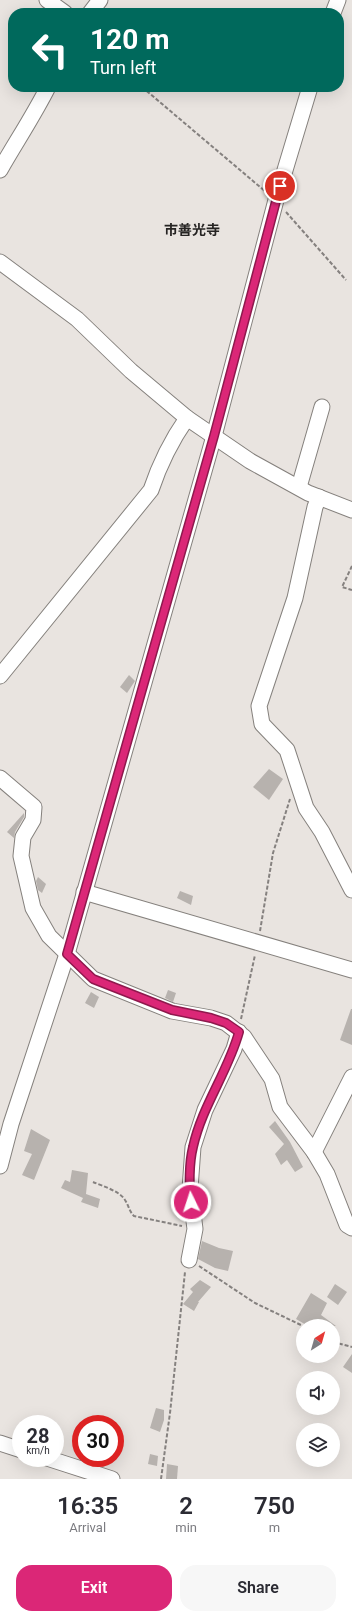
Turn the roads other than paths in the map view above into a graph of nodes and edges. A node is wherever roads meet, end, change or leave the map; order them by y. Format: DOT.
graph roads {
  1 [pos="47,0"];
  2 [pos="100,0"];
  3 [pos="58,8"];
  4 [pos="94,8"];
  5 [pos="45,92"];
  6 [pos="308,92"];
  7 [pos="0,170"];
  8 [pos="0,262"];
  9 [pos="322,407"];
  10 [pos="187,418"];
  11 [pos="214,436"];
  12 [pos="299,487"];
  13 [pos="319,497"];
  14 [pos="352,510"];
  15 [pos="0,676"];
  16 [pos="0,778"];
  17 [pos="352,890"];
  18 [pos="84,892"];
  19 [pos="67,954"];
  20 [pos="352,970"];
  21 [pos="239,1032"];
  22 [pos="352,1077"];
  23 [pos="314,1152"];
  24 [pos="0,1166"];
  25 [pos="352,1228"];
  26 [pos="189,1260"];
  27 [pos="0,1443"];
  28 [pos="12,1447"];
  29 [pos="64,1463"];
  30 [pos="112,1479"];
  1 -- 3 [label="street"];
  2 -- 4 [label="street"];
  5 -- 7 [label="street"];
  6 -- 11 [label="street"];
  8 -- 10 [label="street"];
  9 -- 12 [label="street"];
  10 -- 11 [label="street"];
  10 -- 15 [label="street"];
  11 -- 12 [label="street"];
  11 -- 18 [label="street"];
  12 -- 13 [label="street"];
  13 -- 14 [label="street"];
  13 -- 17 [label="street"];
  16 -- 19 [label="street"];
  18 -- 19 [label="street"];
  18 -- 20 [label="street"];
  19 -- 21 [label="street"];
  19 -- 24 [label="street"];
  21 -- 23 [label="street"];
  21 -- 26 [label="street"];
  22 -- 23 [label="street"];
  23 -- 25 [label="street"];
  27 -- 28 [label="street"];
  29 -- 30 [label="street"];
}
